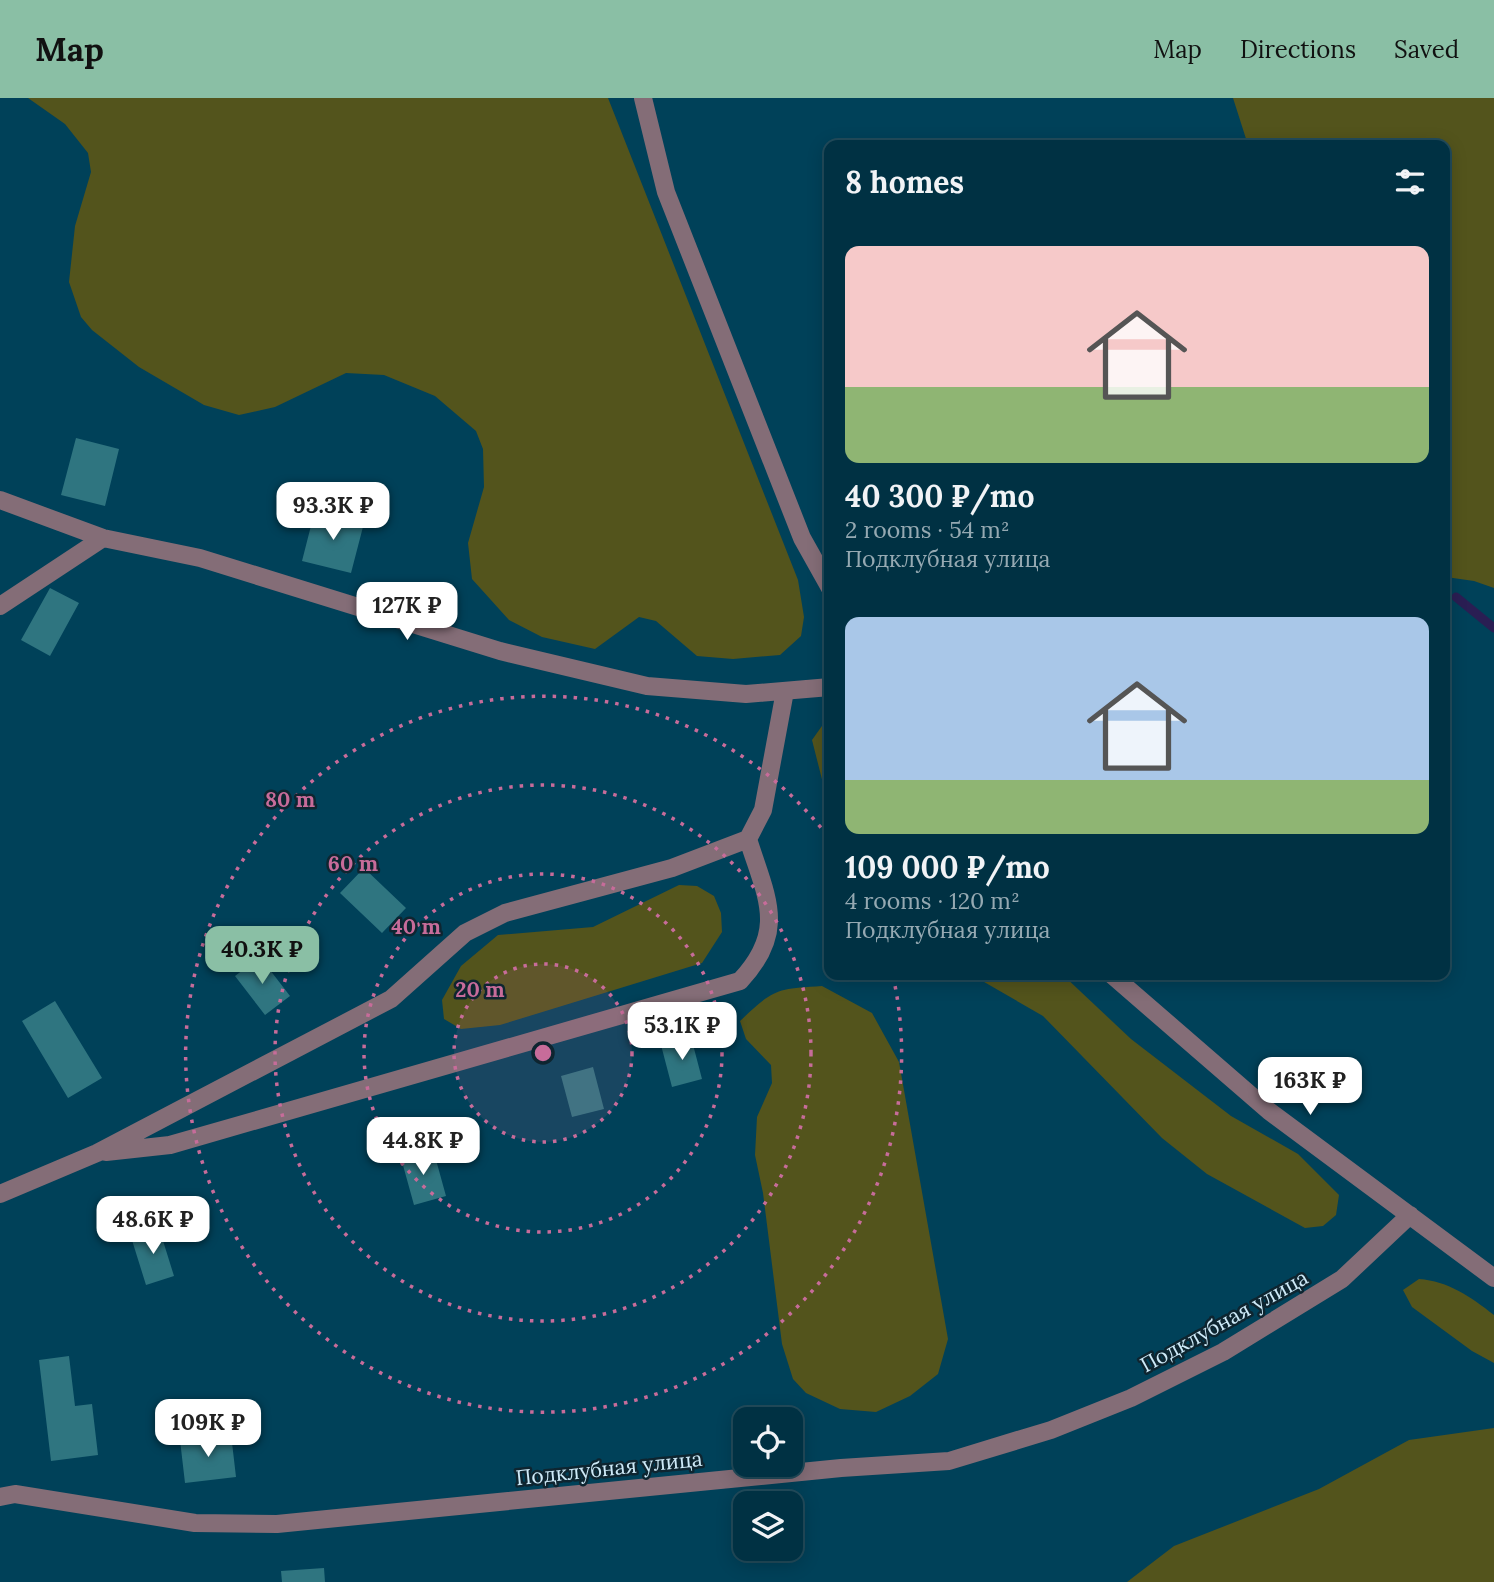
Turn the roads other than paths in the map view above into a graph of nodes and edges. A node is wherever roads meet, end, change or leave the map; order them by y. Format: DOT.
graph roads {
  1 [pos="643,98"];
  2 [pos="0,500"];
  3 [pos="103,538"];
  4 [pos="824,577"];
  5 [pos="0,606"];
  6 [pos="824,688"];
  7 [pos="785,691"];
  8 [pos="748,839"];
  9 [pos="1118,980"];
  10 [pos="97,1153"];
  11 [pos="0,1194"];
  12 [pos="1409,1215"];
  13 [pos="1494,1278"];
  14 [pos="0,1497"];
  1 -- 4 [label="street"];
  2 -- 3 [label="street"];
  3 -- 5 [label="street"];
  3 -- 7 [label="street"];
  6 -- 7 [label="street"];
  7 -- 8 [label="street"];
  8 -- 10 [label="street"];
  8 -- 10 [label="street"];
  9 -- 12 [label="street"];
  10 -- 11 [label="street"];
  12 -- 13 [label="street"];
  12 -- 14 [label="street, Подклубная улица"];
}
